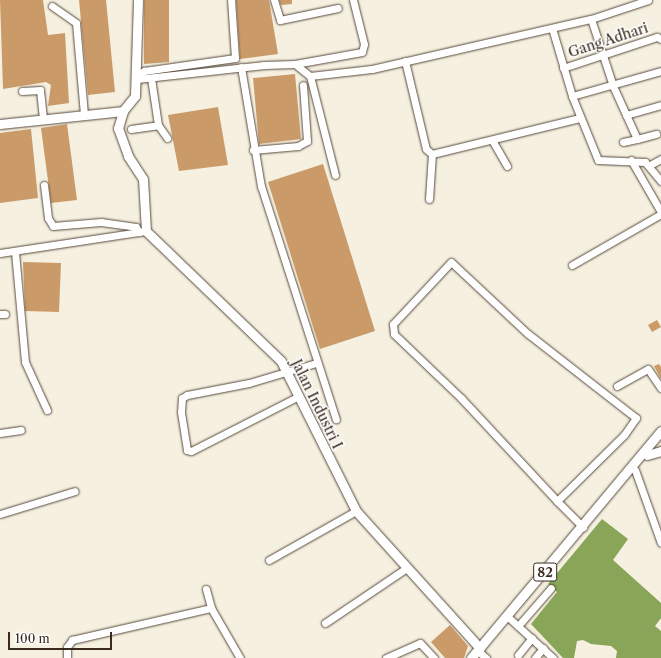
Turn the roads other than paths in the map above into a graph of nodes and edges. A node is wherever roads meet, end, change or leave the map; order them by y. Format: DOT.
graph roads {
  1 [pos="138,0"];
  2 [pos="231,0"];
  3 [pos="274,0"];
  4 [pos="353,0"];
  5 [pos="648,0"];
  6 [pos="52,6"];
  7 [pos="338,8"];
  8 [pos="591,19"];
  9 [pos="552,28"];
  10 [pos="661,39"];
  11 [pos="602,55"];
  12 [pos="405,61"];
  13 [pos="295,64"];
  14 [pos="241,67"];
  15 [pos="563,68"];
  16 [pos="661,72"];
  17 [pos="310,76"];
  18 [pos="137,78"];
  19 [pos="150,78"];
  20 [pos="303,85"];
  21 [pos="613,86"];
  22 [pos="22,91"];
  23 [pos="572,96"];
  24 [pos="661,106"];
  25 [pos="123,111"];
  26 [pos="84,115"];
  27 [pos="626,115"];
  28 [pos="580,118"];
  29 [pos="43,119"];
  30 [pos="0,124"];
  31 [pos="158,125"];
  32 [pos="131,129"];
  33 [pos="656,134"];
  34 [pos="167,138"];
  35 [pos="637,139"];
  36 [pos="492,140"];
  37 [pos="623,142"];
  38 [pos="253,150"];
  39 [pos="432,154"];
  40 [pos="661,159"];
  41 [pos="631,160"];
  42 [pos="650,165"];
  43 [pos="507,166"];
  44 [pos="335,175"];
  45 [pos="661,181"];
  46 [pos="44,186"];
  47 [pos="429,199"];
  48 [pos="661,213"];
  49 [pos="143,232"];
  50 [pos="15,252"];
  51 [pos="0,253"];
  52 [pos="572,265"];
  53 [pos="316,362"];
  54 [pos="287,373"];
  55 [pos="617,386"];
  56 [pos="661,388"];
  57 [pos="297,397"];
  58 [pos="47,410"];
  59 [pos="336,419"];
  60 [pos="21,430"];
  61 [pos="0,433"];
  62 [pos="661,434"];
  63 [pos="661,451"];
  64 [pos="647,455"];
  65 [pos="634,470"];
  66 [pos="618,485"];
  67 [pos="75,491"];
  68 [pos="557,501"];
  69 [pos="356,511"];
  70 [pos="0,514"];
  71 [pos="583,527"];
  72 [pos="661,543"];
  73 [pos="269,560"];
  74 [pos="405,569"];
  75 [pos="551,588"];
  76 [pos="206,589"];
  77 [pos="211,608"];
  78 [pos="508,617"];
  79 [pos="325,623"];
  80 [pos="518,626"];
  81 [pos="532,638"];
  82 [pos="543,648"];
  83 [pos="479,649"];
  84 [pos="518,654"];
  85 [pos="67,658"];
  86 [pos="240,658"];
  87 [pos="386,658"];
  88 [pos="434,658"];
  89 [pos="471,658"];
  90 [pos="486,658"];
  91 [pos="535,658"];
  92 [pos="553,658"];
  1 -- 18 [label="main road"];
  2 -- 18 [label="street"];
  3 -- 7 [label="street"];
  4 -- 13 [label="street"];
  5 -- 8 [label="street"];
  6 -- 26 [label="street"];
  8 -- 9 [label="street"];
  8 -- 11 [label="street"];
  9 -- 12 [label="street"];
  9 -- 15 [label="street"];
  10 -- 11 [label="street, Gang Adhari"];
  11 -- 15 [label="street, Gang Adhari"];
  11 -- 21 [label="street"];
  12 -- 17 [label="street"];
  12 -- 39 [label="street"];
  13 -- 14 [label="street"];
  13 -- 17 [label="street"];
  14 -- 19 [label="street"];
  14 -- 38 [label="street"];
  15 -- 23 [label="street"];
  16 -- 21 [label="street"];
  17 -- 44 [label="street"];
  18 -- 19 [label="street"];
  18 -- 25 [label="main road"];
  19 -- 31 [label="street"];
  20 -- 38 [label="street"];
  21 -- 23 [label="street"];
  21 -- 27 [label="street"];
  22 -- 29 [label="street"];
  23 -- 28 [label="street"];
  24 -- 27 [label="street"];
  25 -- 26 [label="main road"];
  25 -- 49 [label="main road"];
  26 -- 29 [label="main road"];
  27 -- 35 [label="street"];
  28 -- 36 [label="street"];
  28 -- 41 [label="street"];
  29 -- 30 [label="main road"];
  31 -- 32 [label="street"];
  31 -- 34 [label="street"];
  33 -- 35 [label="street"];
  35 -- 37 [label="street"];
  36 -- 39 [label="street"];
  36 -- 43 [label="street"];
  38 -- 53 [label="street"];
  39 -- 47 [label="street"];
  40 -- 42 [label="street"];
  41 -- 42 [label="street"];
  41 -- 48 [label="street"];
  42 -- 45 [label="street"];
  46 -- 49 [label="street"];
  48 -- 52 [label="street"];
  49 -- 50 [label="street"];
  49 -- 54 [label="main road, Jalan Industri I"];
  50 -- 51 [label="street"];
  50 -- 58 [label="street"];
  53 -- 54 [label="street"];
  53 -- 59 [label="street"];
  54 -- 57 [label="main road, Jalan Industri I"];
  54 -- 57 [label="street"];
  55 -- 56 [label="street"];
  57 -- 69 [label="main road, Jalan Industri I"];
  60 -- 61 [label="street"];
  62 -- 64 [label="main road, 82"];
  62 -- 66 [label="main road, 82"];
  63 -- 64 [label="main road"];
  64 -- 65 [label="main road, 82"];
  65 -- 66 [label="main road, 82"];
  65 -- 72 [label="street"];
  66 -- 71 [label="main road, 82"];
  67 -- 70 [label="street"];
  68 -- 68 [label="street"];
  68 -- 71 [label="street"];
  69 -- 73 [label="street"];
  69 -- 74 [label="main road, Jalan Industri I"];
  71 -- 78 [label="main road, 82"];
  74 -- 79 [label="street"];
  74 -- 83 [label="main road, Jalan Industri I"];
  75 -- 80 [label="street"];
  76 -- 77 [label="street"];
  77 -- 85 [label="street"];
  77 -- 86 [label="street"];
  78 -- 80 [label="street"];
  78 -- 83 [label="main road, 82"];
  80 -- 81 [label="street"];
  81 -- 82 [label="street"];
  81 -- 84 [label="street"];
  82 -- 91 [label="street"];
  82 -- 92 [label="street"];
  83 -- 89 [label="main road, 82"];
  83 -- 90 [label="street"];
  87 -- 88 [label="street"];
}
